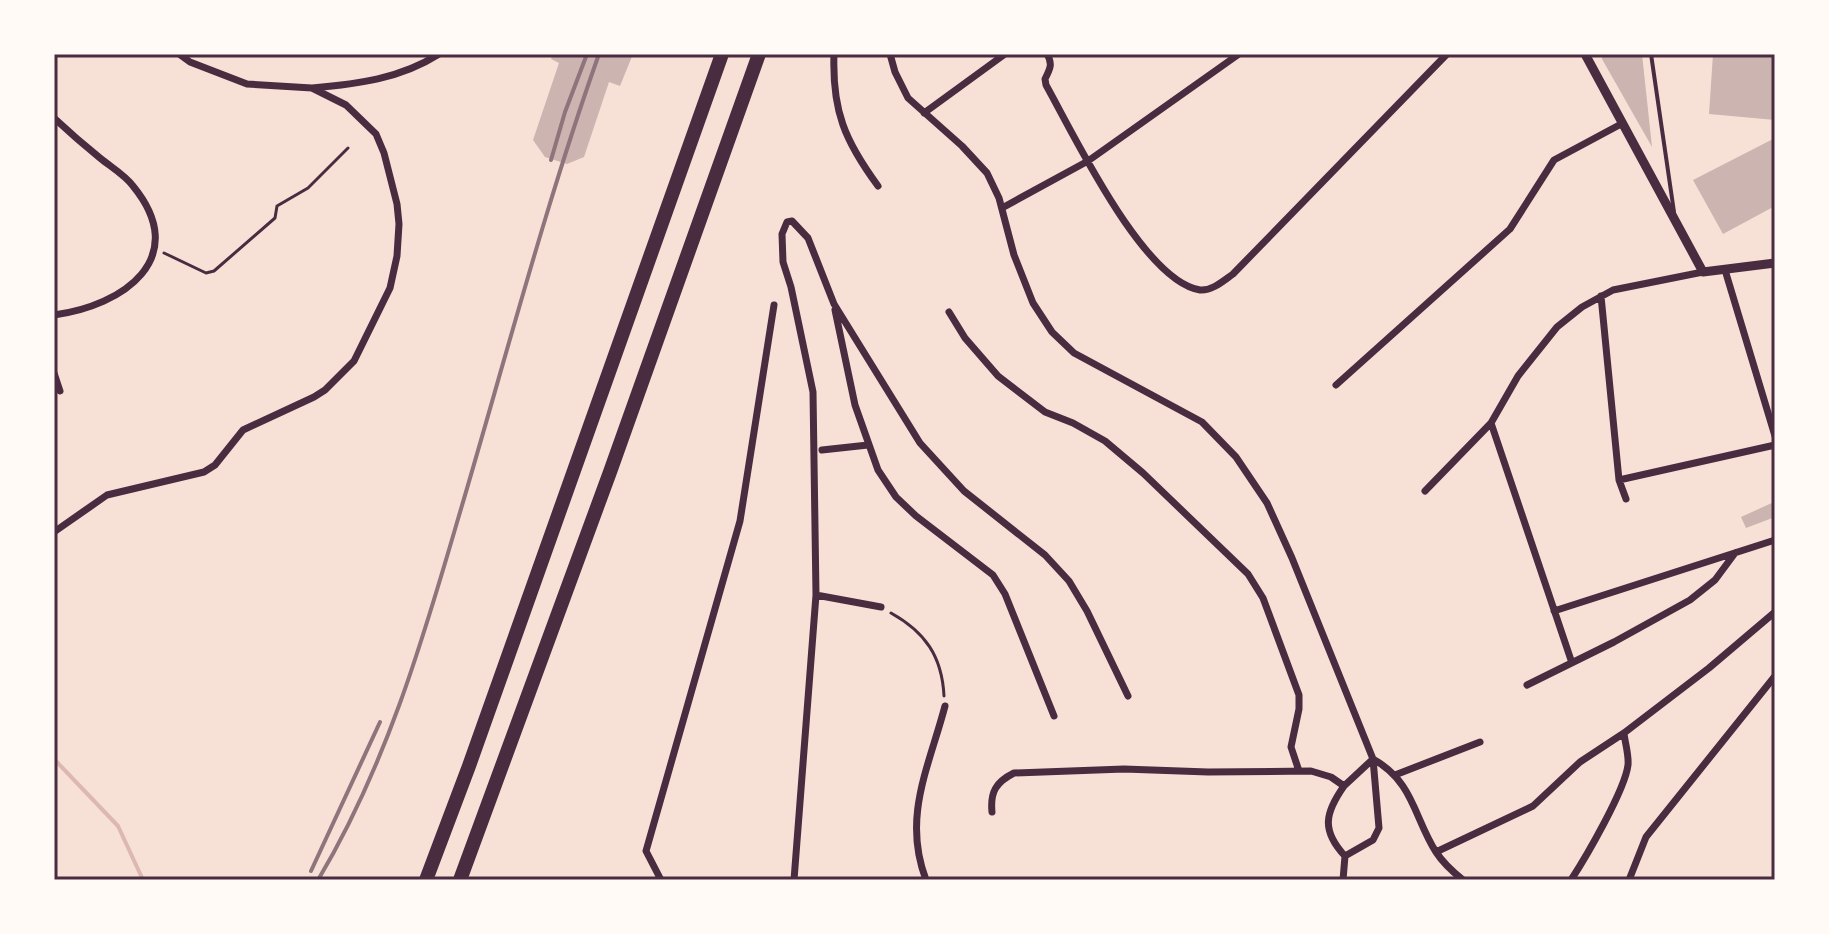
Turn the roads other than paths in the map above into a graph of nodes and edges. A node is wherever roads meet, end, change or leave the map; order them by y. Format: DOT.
graph roads {
  1 [pos="179,54"];
  2 [pos="439,54"];
  3 [pos="722,54"];
  4 [pos="759,54"];
  5 [pos="834,54"];
  6 [pos="890,54"];
  7 [pos="1005,54"];
  8 [pos="1047,54"];
  9 [pos="1239,54"];
  10 [pos="1585,54"];
  11 [pos="1593,54"];
  12 [pos="1651,54"];
  13 [pos="1443,55"];
  14 [pos="1594,70"];
  15 [pos="312,88"];
  16 [pos="924,113"];
  17 [pos="54,118"];
  18 [pos="1623,123"];
  19 [pos="1088,161"];
  20 [pos="878,186"];
  21 [pos="1002,208"];
  22 [pos="1674,215"];
  23 [pos="1775,263"];
  24 [pos="1725,270"];
  25 [pos="1703,272"];
  26 [pos="1601,296"];
  27 [pos="834,304"];
  28 [pos="774,305"];
  29 [pos="949,312"];
  30 [pos="54,315"];
  31 [pos="54,373"];
  32 [pos="1336,385"];
  33 [pos="60,391"];
  34 [pos="1491,423"];
  35 [pos="1775,436"];
  36 [pos="868,445"];
  37 [pos="1775,445"];
  38 [pos="822,450"];
  39 [pos="1619,480"];
  40 [pos="1425,491"];
  41 [pos="1626,499"];
  42 [pos="54,532"];
  43 [pos="1775,540"];
  44 [pos="1735,553"];
  45 [pos="816,595"];
  46 [pos="881,607"];
  47 [pos="1554,611"];
  48 [pos="1775,612"];
  49 [pos="1572,663"];
  50 [pos="1775,676"];
  51 [pos="1527,685"];
  52 [pos="1128,696"];
  53 [pos="945,706"];
  54 [pos="1054,716"];
  55 [pos="1624,733"];
  56 [pos="1480,742"];
  57 [pos="1373,759"];
  58 [pos="1299,771"];
  59 [pos="1395,775"];
  60 [pos="1344,786"];
  61 [pos="992,812"];
  62 [pos="1436,852"];
  63 [pos="1345,856"];
  64 [pos="426,880"];
  65 [pos="460,880"];
  66 [pos="661,880"];
  67 [pos="794,880"];
  68 [pos="926,880"];
  69 [pos="1343,880"];
  70 [pos="1463,880"];
  71 [pos="1571,880"];
  72 [pos="1629,880"];
  1 -- 15 [label="street"];
  2 -- 15 [label="street"];
  3 -- 64 [label="highway"];
  4 -- 65 [label="highway"];
  5 -- 20 [label="street"];
  6 -- 16 [label="street"];
  7 -- 16 [label="street"];
  8 -- 19 [label="street"];
  9 -- 19 [label="street"];
  10 -- 14 [label="street"];
  11 -- 14 [label="lane"];
  12 -- 22 [label="lane"];
  13 -- 19 [label="street"];
  14 -- 18 [label="street"];
  15 -- 42 [label="street"];
  16 -- 21 [label="street"];
  17 -- 30 [label="street"];
  18 -- 22 [label="street"];
  18 -- 32 [label="street"];
  19 -- 21 [label="street"];
  21 -- 57 [label="street"];
  22 -- 25 [label="street"];
  23 -- 24 [label="street"];
  24 -- 25 [label="street"];
  24 -- 35 [label="street"];
  25 -- 26 [label="street"];
  26 -- 34 [label="street"];
  26 -- 39 [label="street"];
  27 -- 36 [label="street"];
  27 -- 45 [label="street"];
  27 -- 52 [label="street"];
  28 -- 66 [label="street"];
  29 -- 58 [label="street"];
  31 -- 33 [label="street"];
  34 -- 40 [label="street"];
  34 -- 47 [label="street"];
  36 -- 38 [label="street"];
  36 -- 54 [label="street"];
  37 -- 39 [label="street"];
  39 -- 41 [label="street"];
  43 -- 44 [label="street"];
  44 -- 47 [label="street"];
  44 -- 49 [label="street"];
  45 -- 46 [label="street"];
  45 -- 67 [label="street"];
  47 -- 49 [label="street"];
  48 -- 55 [label="street"];
  49 -- 51 [label="street"];
  50 -- 72 [label="street"];
  53 -- 68 [label="street"];
  55 -- 62 [label="street"];
  55 -- 71 [label="street"];
  56 -- 59 [label="street"];
  57 -- 59 [label="street"];
  57 -- 60 [label="street"];
  57 -- 63 [label="street"];
  58 -- 60 [label="street"];
  58 -- 61 [label="street"];
  59 -- 62 [label="street"];
  60 -- 63 [label="street"];
  62 -- 70 [label="street"];
  63 -- 69 [label="street"];
}
